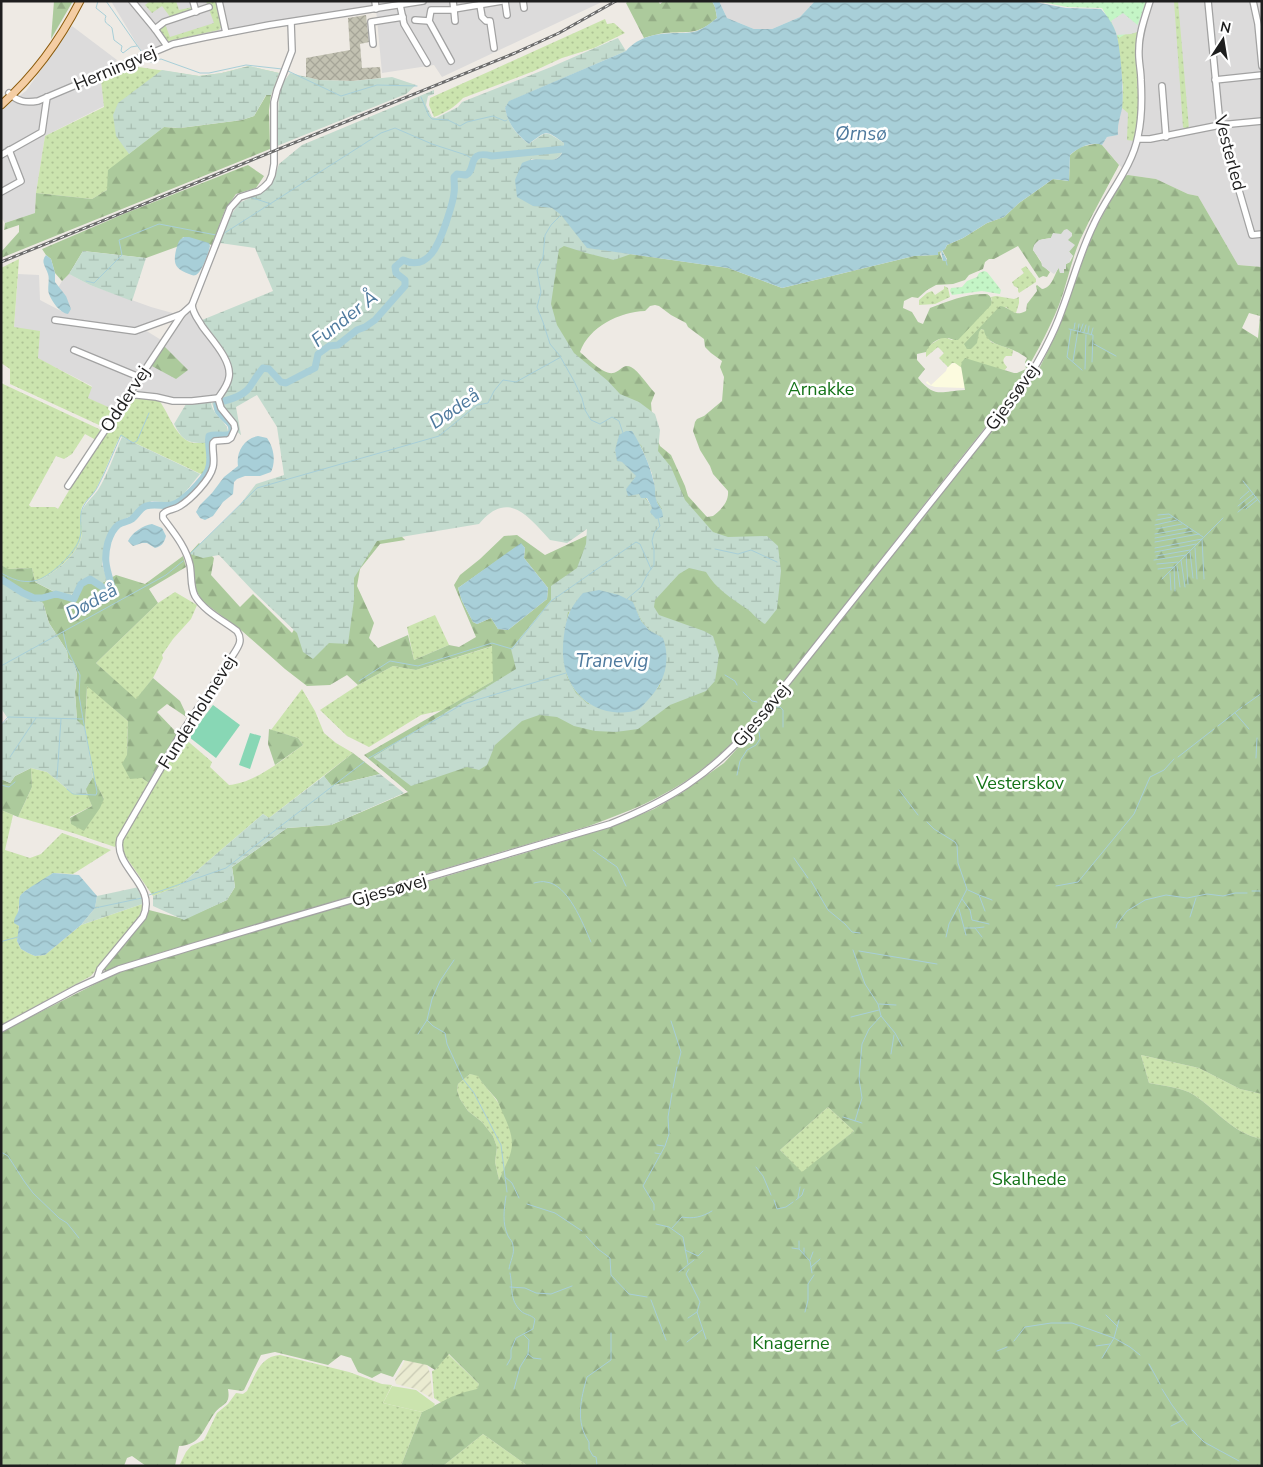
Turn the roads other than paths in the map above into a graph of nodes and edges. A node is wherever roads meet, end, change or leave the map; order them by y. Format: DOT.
graph roads {
  1 [pos="80,1"];
  2 [pos="132,1"];
  3 [pos="193,1"];
  4 [pos="220,1"];
  5 [pos="375,1"];
  6 [pos="423,1"];
  7 [pos="454,1"];
  8 [pos="504,1"];
  9 [pos="1150,1"];
  10 [pos="1208,1"];
  11 [pos="1253,1"];
  12 [pos="400,5"];
  13 [pos="480,5"];
  14 [pos="209,7"];
  15 [pos="376,9"];
  16 [pos="454,10"];
  17 [pos="196,12"];
  18 [pos="507,15"];
  19 [pos="402,17"];
  20 [pos="416,20"];
  21 [pos="429,21"];
  22 [pos="291,22"];
  23 [pos="455,22"];
  24 [pos="155,29"];
  25 [pos="226,33"];
  26 [pos="373,44"];
  27 [pos="167,46"];
  28 [pos="494,48"];
  29 [pos="451,61"];
  30 [pos="427,63"];
  31 [pos="1262,66"];
  32 [pos="1262,74"];
  33 [pos="1215,80"];
  34 [pos="1162,86"];
  35 [pos="10,95"];
  36 [pos="47,97"];
  37 [pos="1,100"];
  38 [pos="1,105"];
  39 [pos="1262,121"];
  40 [pos="1220,125"];
  41 [pos="1166,137"];
  42 [pos="1138,139"];
  43 [pos="9,150"];
  44 [pos="1,155"];
  45 [pos="1,192"];
  46 [pos="1262,234"];
  47 [pos="192,305"];
  48 [pos="182,314"];
  49 [pos="55,320"];
  50 [pos="74,350"];
  51 [pos="139,377"];
  52 [pos="128,394"];
  53 [pos="218,398"];
  54 [pos="68,486"];
  55 [pos="98,978"];
  56 [pos="1,1029"];
  1 -- 35 [label="main road"];
  2 -- 24 [label="street"];
  3 -- 17 [label="street"];
  4 -- 25 [label="street"];
  5 -- 15 [label="street"];
  6 -- 12 [label="street, Herningvej"];
  7 -- 16 [label="street"];
  8 -- 13 [label="street"];
  8 -- 18 [label="street"];
  9 -- 42 [label="street, Gjessøvej"];
  10 -- 33 [label="street, Vesterled"];
  11 -- 31 [label="street"];
  12 -- 15 [label="street, Herningvej"];
  12 -- 19 [label="street"];
  13 -- 16 [label="street"];
  13 -- 28 [label="street"];
  14 -- 17 [label="street"];
  15 -- 22 [label="street, Herningvej"];
  16 -- 21 [label="street"];
  16 -- 23 [label="street"];
  17 -- 24 [label="street"];
  19 -- 26 [label="street"];
  19 -- 30 [label="street"];
  20 -- 21 [label="street"];
  21 -- 29 [label="street"];
  22 -- 25 [label="street, Herningvej"];
  22 -- 47 [label="street"];
  24 -- 27 [label="street"];
  25 -- 27 [label="street, Herningvej"];
  27 -- 36 [label="street, Herningvej"];
  32 -- 33 [label="street"];
  33 -- 40 [label="street, Vesterled"];
  34 -- 41 [label="street"];
  35 -- 36 [label="street, Herningvej"];
  35 -- 37 [label="main road"];
  35 -- 38 [label="main road"];
  36 -- 43 [label="street"];
  39 -- 40 [label="street"];
  40 -- 41 [label="street"];
  40 -- 46 [label="street, Vesterled"];
  41 -- 42 [label="street"];
  42 -- 55 [label="street, Gjessøvej"];
  43 -- 44 [label="street"];
  43 -- 45 [label="street"];
  47 -- 48 [label="street"];
  47 -- 53 [label="street"];
  48 -- 49 [label="street"];
  48 -- 51 [label="street, Oddervej"];
  50 -- 51 [label="street"];
  51 -- 52 [label="street, Oddervej"];
  52 -- 53 [label="street"];
  52 -- 54 [label="street, Oddervej"];
  53 -- 55 [label="street, Funderholmevej"];
  55 -- 56 [label="street, Gjessøvej"];
}
